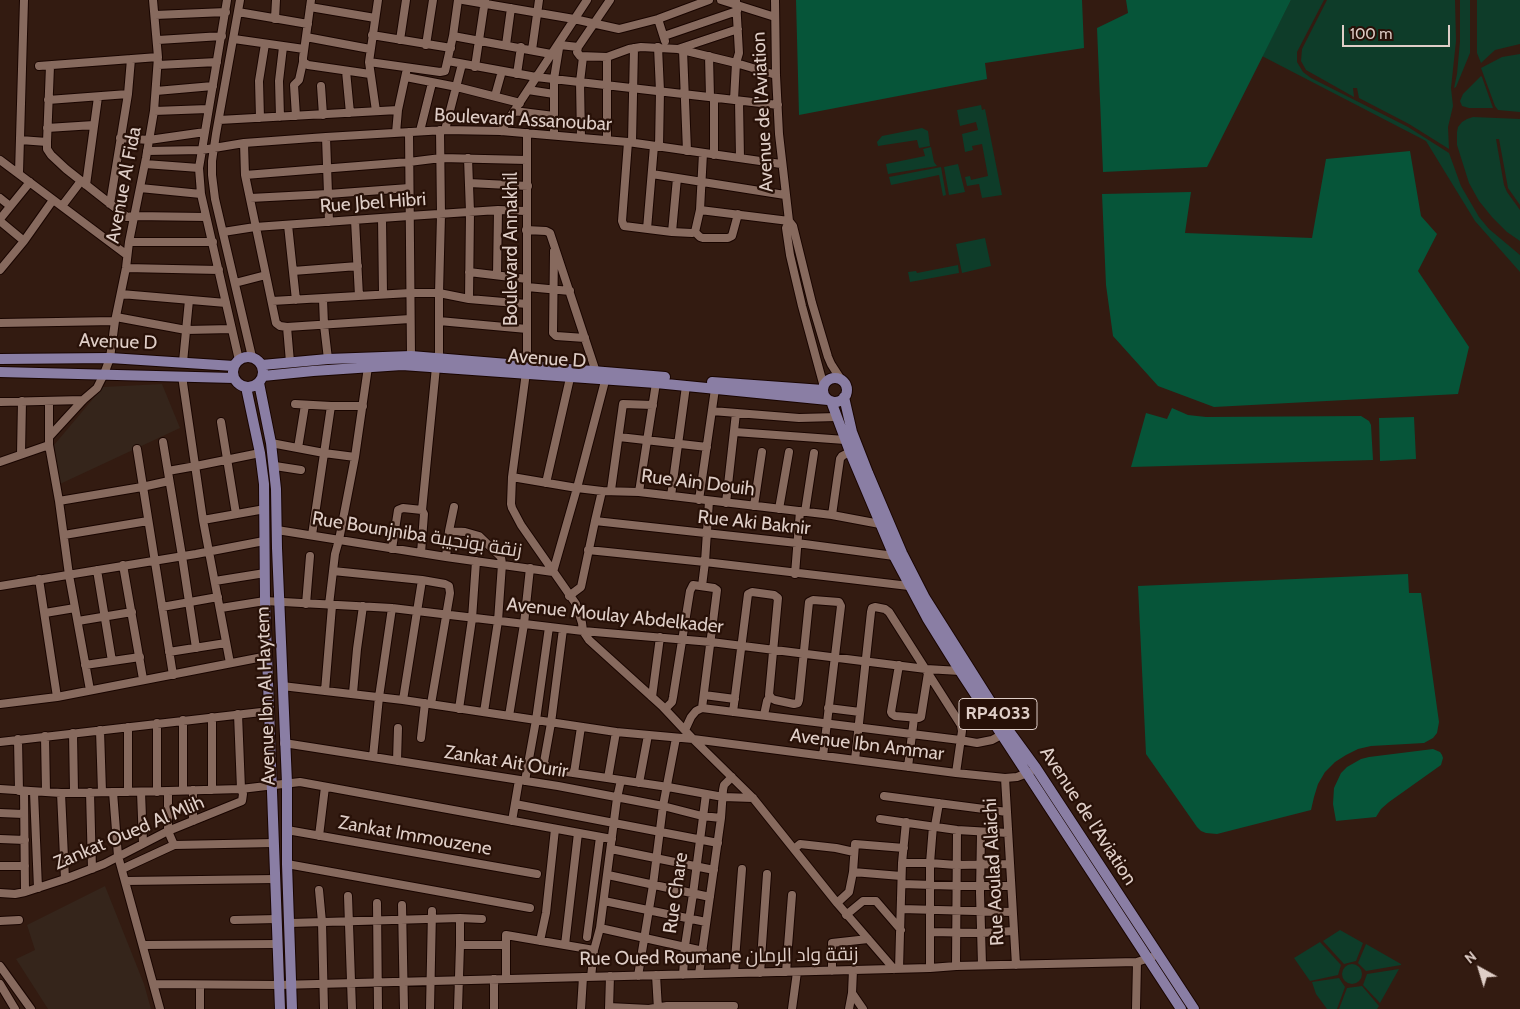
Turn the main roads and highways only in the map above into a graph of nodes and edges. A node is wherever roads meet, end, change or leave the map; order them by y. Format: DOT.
graph roads {
  1 [pos="0,359"];
  2 [pos="237,363"];
  3 [pos="437,363"];
  4 [pos="526,370"];
  5 [pos="0,372"];
  6 [pos="261,375"];
  7 [pos="234,378"];
  8 [pos="246,387"];
  9 [pos="826,394"];
  10 [pos="844,397"];
  11 [pos="1005,733"];
  12 [pos="1032,771"];
  13 [pos="280,1009"];
  14 [pos="292,1009"];
  15 [pos="1181,1009"];
  16 [pos="1194,1009"];
  1 -- 2 [label="main road, Avenue D"];
  2 -- 6 [label="main road"];
  2 -- 7 [label="main road"];
  3 -- 4 [label="main road, Avenue D"];
  3 -- 6 [label="main road, Avenue D"];
  3 -- 6 [label="main road, Avenue D"];
  4 -- 9 [label="main road, Avenue D"];
  4 -- 9 [label="main road, Avenue D"];
  5 -- 7 [label="main road, Avenue D"];
  6 -- 8 [label="main road"];
  6 -- 14 [label="main road, Avenue Ibn Al Haytem"];
  7 -- 8 [label="main road"];
  8 -- 13 [label="main road, Avenue Ibn Al Haytem"];
  9 -- 10 [label="main road"];
  9 -- 10 [label="main road, RP4033"];
  9 -- 11 [label="main road, Avenue de l'Aviation / RP4033"];
  10 -- 11 [label="main road, Avenue de l'Aviation / RP4033"];
  11 -- 12 [label="main road, Avenue de l'Aviation / RP4033"];
  12 -- 15 [label="main road, Avenue de l'Aviation / RP4033"];
  12 -- 16 [label="main road, Avenue de l'Aviation / RP4033"];
}
